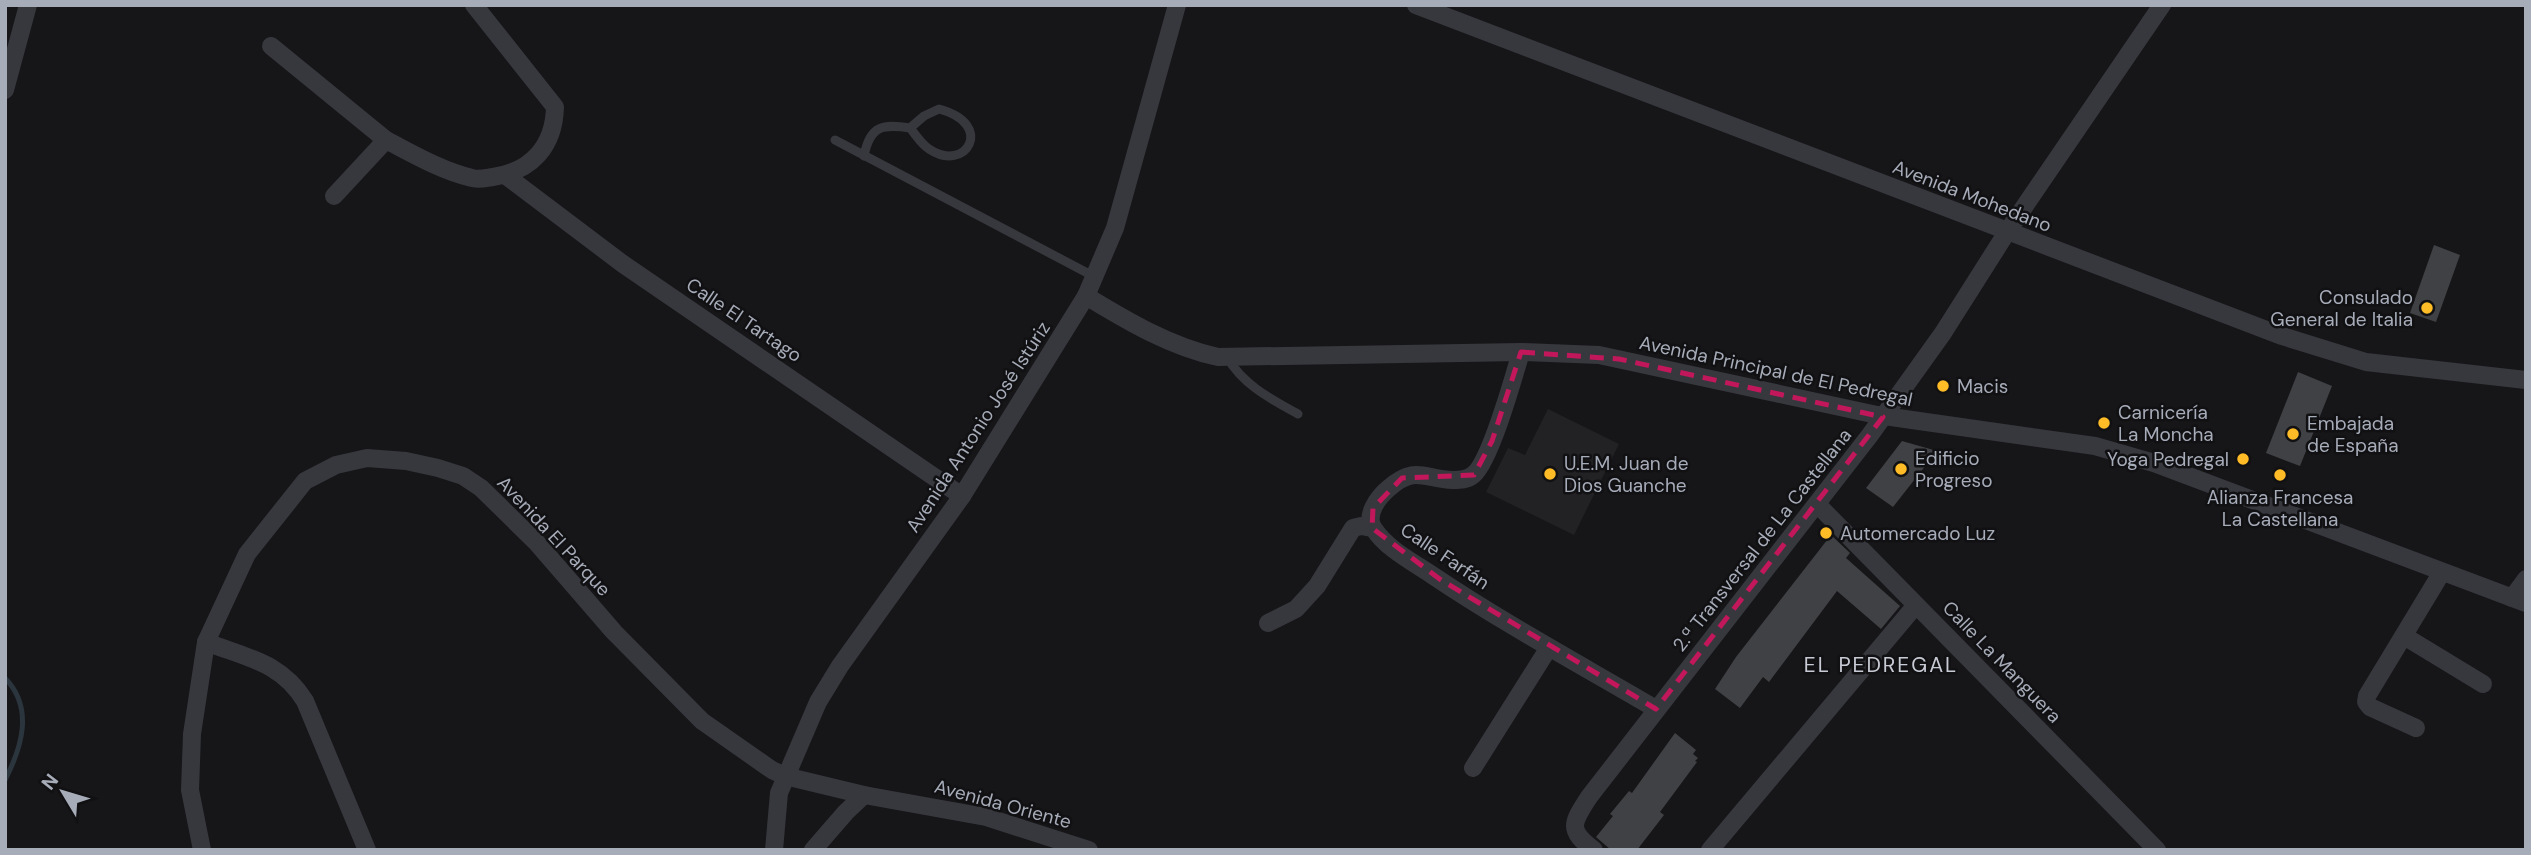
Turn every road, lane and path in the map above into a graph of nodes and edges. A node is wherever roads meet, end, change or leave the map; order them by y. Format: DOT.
graph roads {
  1 [pos="28,5"];
  2 [pos="474,5"];
  3 [pos="1177,5"];
  4 [pos="1416,5"];
  5 [pos="2162,5"];
  6 [pos="271,46"];
  7 [pos="5,90"];
  8 [pos="911,128"];
  9 [pos="386,140"];
  10 [pos="835,141"];
  11 [pos="864,156"];
  12 [pos="505,175"];
  13 [pos="334,196"];
  14 [pos="2007,232"];
  15 [pos="1095,277"];
  16 [pos="1086,296"];
  17 [pos="1521,352"];
  18 [pos="1227,357"];
  19 [pos="2526,380"];
  20 [pos="1298,414"];
  21 [pos="1883,417"];
  22 [pos="962,496"];
  23 [pos="1817,504"];
  24 [pos="1372,528"];
  25 [pos="2442,572"];
  26 [pos="2526,579"];
  27 [pos="2519,601"];
  28 [pos="1916,605"];
  29 [pos="1268,623"];
  30 [pos="2404,636"];
  31 [pos="206,642"];
  32 [pos="1548,649"];
  33 [pos="2483,684"];
  34 [pos="1656,709"];
  35 [pos="2416,728"];
  36 [pos="1473,768"];
  37 [pos="785,776"];
  38 [pos="864,795"];
  39 [pos="202,850"];
  40 [pos="367,850"];
  41 [pos="774,850"];
  42 [pos="813,850"];
  43 [pos="1089,850"];
  44 [pos="1594,850"];
  45 [pos="1710,850"];
  46 [pos="2156,850"];
  1 -- 7 [label="street"];
  2 -- 12 [label="street"];
  3 -- 15 [label="street, Avenida Antonio José Istúriz"];
  4 -- 14 [label="street, Avenida Mohedano"];
  5 -- 14 [label="street, 2.ª Transversal de La Castellana"];
  6 -- 9 [label="street"];
  8 -- 8 [label="lane"];
  8 -- 11 [label="lane"];
  9 -- 12 [label="street"];
  9 -- 13 [label="street"];
  10 -- 11 [label="lane"];
  11 -- 15 [label="lane"];
  12 -- 22 [label="street, Calle El Tartago"];
  14 -- 19 [label="street, Avenida Mohedano"];
  14 -- 21 [label="street, 2.ª Transversal de La Castellana"];
  15 -- 16 [label="street, Avenida Antonio José Istúriz"];
  16 -- 18 [label="street, Avenida Principal de El Pedregal"];
  16 -- 22 [label="street, Avenida Antonio José Istúriz"];
  17 -- 18 [label="street, Avenida Principal de El Pedregal"];
  17 -- 21 [label="street, Avenida Principal de El Pedregal"];
  17 -- 24 [label="street, Calle Farfán"];
  18 -- 20 [label="lane"];
  21 -- 23 [label="street, 2.ª Transversal de La Castellana"];
  21 -- 25 [label="street, Avenida Principal de El Pedregal"];
  22 -- 37 [label="street, Avenida Antonio José Istúriz"];
  23 -- 28 [label="street, Calle La Manguera"];
  23 -- 34 [label="street, 2.ª Transversal de La Castellana"];
  24 -- 29 [label="street"];
  24 -- 32 [label="street, Calle Farfán"];
  25 -- 27 [label="street, Avenida Principal de El Pedregal"];
  25 -- 30 [label="street"];
  26 -- 27 [label="street"];
  28 -- 45 [label="street"];
  28 -- 46 [label="street, Calle La Manguera"];
  30 -- 33 [label="street"];
  30 -- 35 [label="street"];
  31 -- 37 [label="street, Avenida El Parque"];
  31 -- 39 [label="street, Avenida El Parque"];
  31 -- 40 [label="street"];
  32 -- 34 [label="street, Calle Farfán"];
  32 -- 36 [label="street"];
  34 -- 44 [label="street, 2.ª Transversal de La Castellana"];
  37 -- 38 [label="street, Avenida Oriente"];
  37 -- 41 [label="street, Avenida Antonio José Istúriz"];
  38 -- 42 [label="street"];
  38 -- 43 [label="street, Avenida Oriente"];
}
